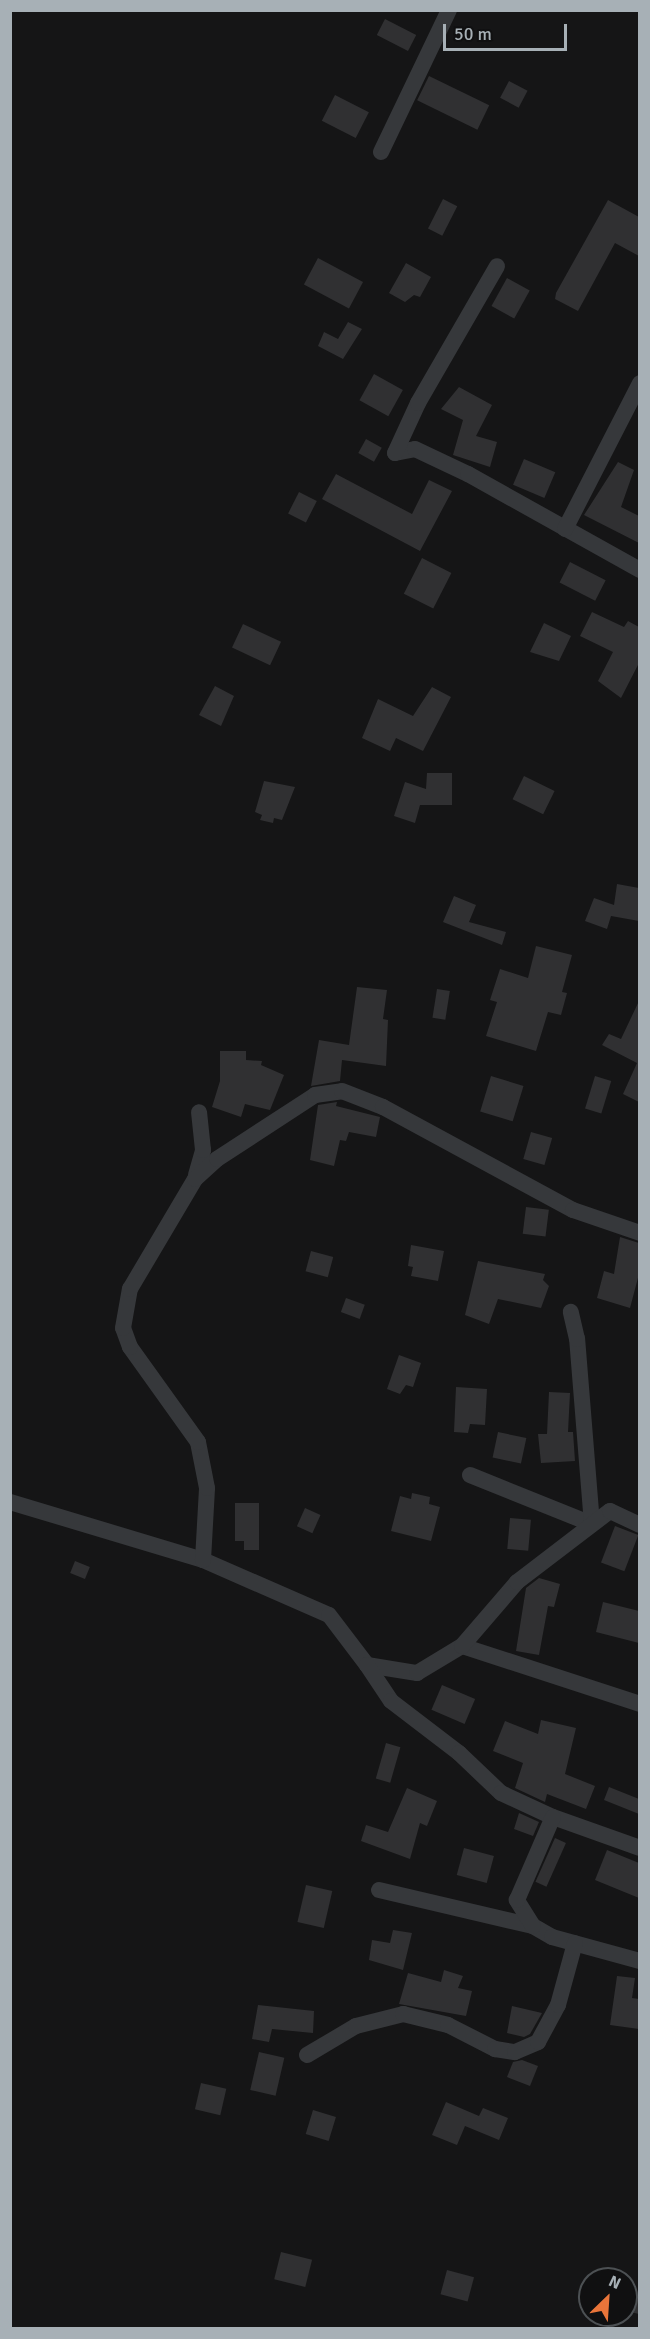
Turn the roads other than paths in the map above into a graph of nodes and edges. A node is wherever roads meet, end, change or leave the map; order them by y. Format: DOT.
graph roads {
  1 [pos="449,10"];
  2 [pos="381,152"];
  3 [pos="497,266"];
  4 [pos="639,383"];
  5 [pos="565,529"];
  6 [pos="639,570"];
  7 [pos="199,1112"];
  8 [pos="195,1179"];
  9 [pos="639,1233"];
  10 [pos="571,1312"];
  11 [pos="470,1475"];
  12 [pos="10,1502"];
  13 [pos="592,1524"];
  14 [pos="639,1525"];
  15 [pos="202,1560"];
  16 [pos="462,1646"];
  17 [pos="367,1665"];
  18 [pos="639,1704"];
  19 [pos="553,1817"];
  20 [pos="639,1848"];
  21 [pos="379,1890"];
  22 [pos="533,1926"];
  23 [pos="575,1943"];
  24 [pos="639,1961"];
  25 [pos="307,2055"];
  1 -- 2 [label="street"];
  3 -- 5 [label="street"];
  4 -- 5 [label="street"];
  5 -- 6 [label="street"];
  7 -- 8 [label="street"];
  8 -- 9 [label="street"];
  8 -- 15 [label="street"];
  10 -- 13 [label="street"];
  11 -- 13 [label="street"];
  12 -- 15 [label="street"];
  13 -- 14 [label="street"];
  13 -- 16 [label="street"];
  15 -- 17 [label="street"];
  16 -- 17 [label="street"];
  16 -- 18 [label="street"];
  17 -- 19 [label="street"];
  19 -- 20 [label="street"];
  19 -- 22 [label="street"];
  21 -- 22 [label="street"];
  22 -- 23 [label="street"];
  23 -- 24 [label="street"];
  23 -- 25 [label="street"];
}
